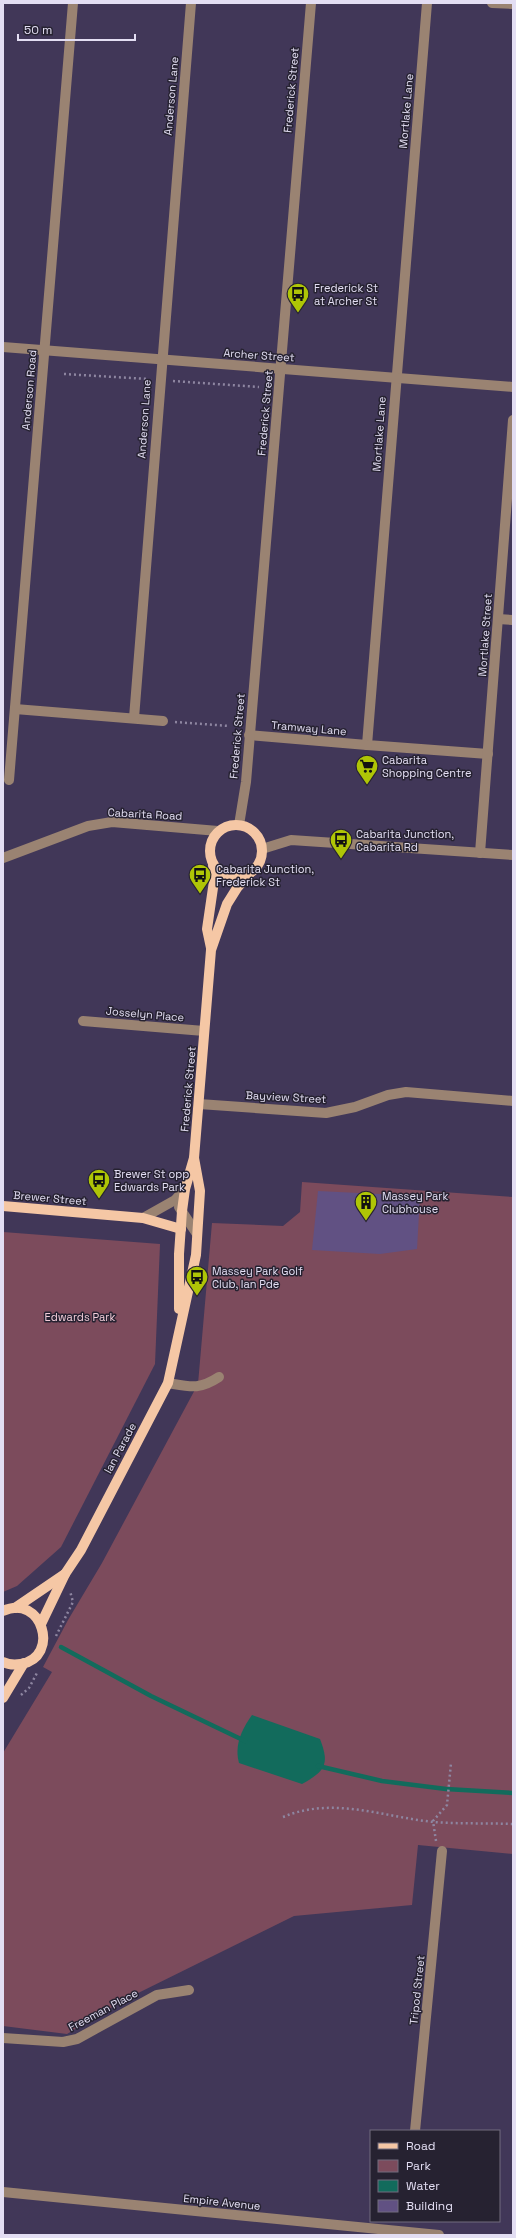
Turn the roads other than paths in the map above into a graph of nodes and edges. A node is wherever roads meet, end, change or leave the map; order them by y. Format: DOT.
graph roads {
  1 [pos="74,3"];
  2 [pos="191,3"];
  3 [pos="311,3"];
  4 [pos="427,3"];
  5 [pos="492,3"];
  6 [pos="513,4"];
  7 [pos="3,347"];
  8 [pos="45,351"];
  9 [pos="161,360"];
  10 [pos="281,369"];
  11 [pos="396,378"];
  12 [pos="513,387"];
  13 [pos="513,420"];
  14 [pos="498,619"];
  15 [pos="513,620"];
  16 [pos="15,709"];
  17 [pos="134,718"];
  18 [pos="163,721"];
  19 [pos="250,735"];
  20 [pos="367,745"];
  21 [pos="488,754"];
  22 [pos="9,780"];
  23 [pos="239,825"];
  24 [pos="218,831"];
  25 [pos="262,848"];
  26 [pos="480,852"];
  27 [pos="513,855"];
  28 [pos="3,858"];
  29 [pos="213,864"];
  30 [pos="250,873"];
  31 [pos="211,950"];
  32 [pos="83,1021"];
  33 [pos="204,1031"];
  34 [pos="513,1101"];
  35 [pos="199,1104"];
  36 [pos="194,1158"];
  37 [pos="185,1189"];
  38 [pos="175,1200"];
  39 [pos="199,1204"];
  40 [pos="3,1206"];
  41 [pos="185,1215"];
  42 [pos="143,1218"];
  43 [pos="181,1229"];
  44 [pos="197,1234"];
  45 [pos="179,1327"];
  46 [pos="219,1377"];
  47 [pos="168,1383"];
  48 [pos="66,1574"];
  49 [pos="7,1609"];
  50 [pos="41,1624"];
  51 [pos="3,1662"];
  52 [pos="24,1663"];
  53 [pos="3,1698"];
  54 [pos="442,1852"];
  55 [pos="189,1990"];
  56 [pos="3,2038"];
  57 [pos="415,2130"];
  58 [pos="3,2192"];
  59 [pos="406,2222"];
  60 [pos="404,2233"];
  61 [pos="439,2235"];
  1 -- 8 [label="street, Anderson Road"];
  2 -- 9 [label="street, Anderson Lane"];
  3 -- 10 [label="street, Frederick Street"];
  4 -- 11 [label="street, Mortlake Lane"];
  5 -- 6 [label="street"];
  7 -- 8 [label="street, Archer Street"];
  8 -- 9 [label="street, Archer Street"];
  8 -- 16 [label="street, Anderson Road"];
  9 -- 10 [label="street, Archer Street"];
  9 -- 17 [label="street, Anderson Lane"];
  10 -- 11 [label="street, Archer Street"];
  10 -- 19 [label="street, Frederick Street"];
  11 -- 12 [label="street, Archer Street"];
  11 -- 20 [label="street, Mortlake Lane"];
  13 -- 14 [label="street, Mortlake Street"];
  14 -- 15 [label="street"];
  14 -- 21 [label="street, Mortlake Street"];
  16 -- 17 [label="street"];
  16 -- 22 [label="street, Anderson Road"];
  17 -- 18 [label="street"];
  19 -- 20 [label="street, Tramway Lane"];
  19 -- 23 [label="street, Frederick Street"];
  20 -- 21 [label="street"];
  21 -- 26 [label="street, Mortlake Street"];
  23 -- 24 [label="main road"];
  23 -- 25 [label="main road"];
  24 -- 28 [label="street, Cabarita Road"];
  24 -- 29 [label="main road"];
  25 -- 26 [label="street"];
  25 -- 30 [label="main road"];
  26 -- 27 [label="street"];
  29 -- 30 [label="main road"];
  29 -- 31 [label="main road, Frederick Street"];
  30 -- 31 [label="main road, Frederick Street"];
  31 -- 33 [label="main road, Frederick Street"];
  32 -- 33 [label="street, Josselyn Place"];
  33 -- 35 [label="main road, Frederick Street"];
  34 -- 35 [label="street, Bayview Street"];
  35 -- 36 [label="main road, Frederick Street"];
  36 -- 37 [label="main road, Frederick Street"];
  36 -- 39 [label="main road, Ian Parade"];
  37 -- 38 [label="street"];
  37 -- 41 [label="main road, Frederick Street"];
  38 -- 41 [label="street"];
  38 -- 42 [label="street"];
  39 -- 41 [label="main road"];
  39 -- 44 [label="main road, Ian Parade"];
  40 -- 42 [label="main road, Brewer Street"];
  41 -- 43 [label="main road"];
  41 -- 44 [label="street"];
  42 -- 43 [label="main road, Brewer Street"];
  43 -- 45 [label="main road, Ian Parade"];
  44 -- 45 [label="main road, Ian Parade"];
  45 -- 47 [label="main road, Ian Parade"];
  46 -- 47 [label="street"];
  47 -- 48 [label="main road, Ian Parade"];
  48 -- 49 [label="main road, Ian Parade"];
  48 -- 50 [label="main road, Ian Parade"];
  49 -- 50 [label="main road"];
  50 -- 52 [label="main road"];
  51 -- 52 [label="main road"];
  52 -- 53 [label="main road"];
  54 -- 57 [label="street, Tripod Street"];
  55 -- 56 [label="street, Freeman Place"];
  58 -- 60 [label="street, Empire Avenue"];
  59 -- 60 [label="street"];
  60 -- 61 [label="street, Empire Avenue"];
}
